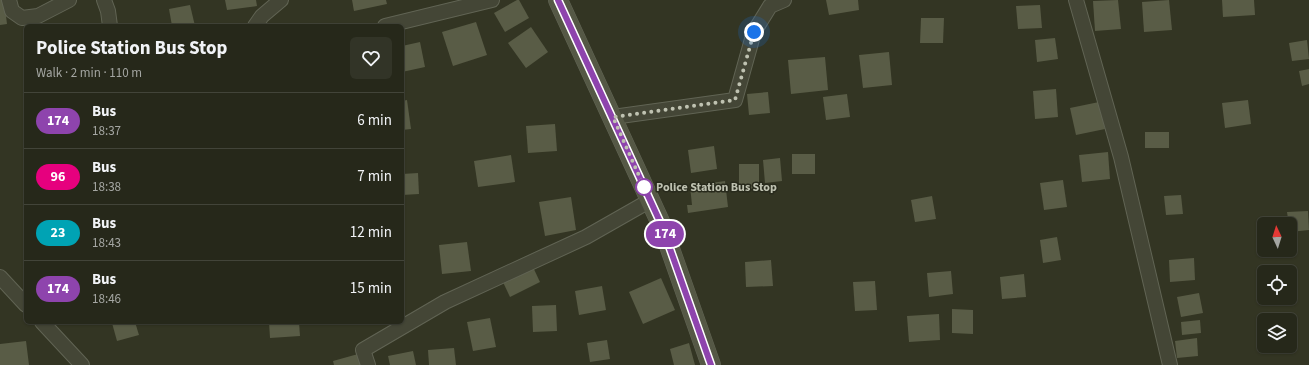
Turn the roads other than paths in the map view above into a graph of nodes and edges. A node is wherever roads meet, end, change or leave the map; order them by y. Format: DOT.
graph roads {
  1 [pos="9,0"];
  2 [pos="69,0"];
  3 [pos="104,0"];
  4 [pos="281,0"];
  5 [pos="492,0"];
  6 [pos="558,0"];
  7 [pos="784,0"];
  8 [pos="1076,0"];
  9 [pos="110,24"];
  10 [pos="256,24"];
  11 [pos="393,24"];
  12 [pos="613,117"];
  13 [pos="650,200"];
  14 [pos="0,277"];
  15 [pos="24,303"];
  16 [pos="44,324"];
  17 [pos="82,365"];
  18 [pos="368,365"];
  19 [pos="711,365"];
  20 [pos="1170,365"];
  1 -- 2 [label="street"];
  3 -- 9 [label="street"];
  4 -- 10 [label="street"];
  5 -- 11 [label="street"];
  6 -- 12 [label="main road"];
  7 -- 12 [label="street"];
  8 -- 20 [label="street"];
  12 -- 13 [label="main road"];
  13 -- 18 [label="street"];
  13 -- 19 [label="main road"];
  14 -- 15 [label="street"];
  16 -- 17 [label="street"];
}
